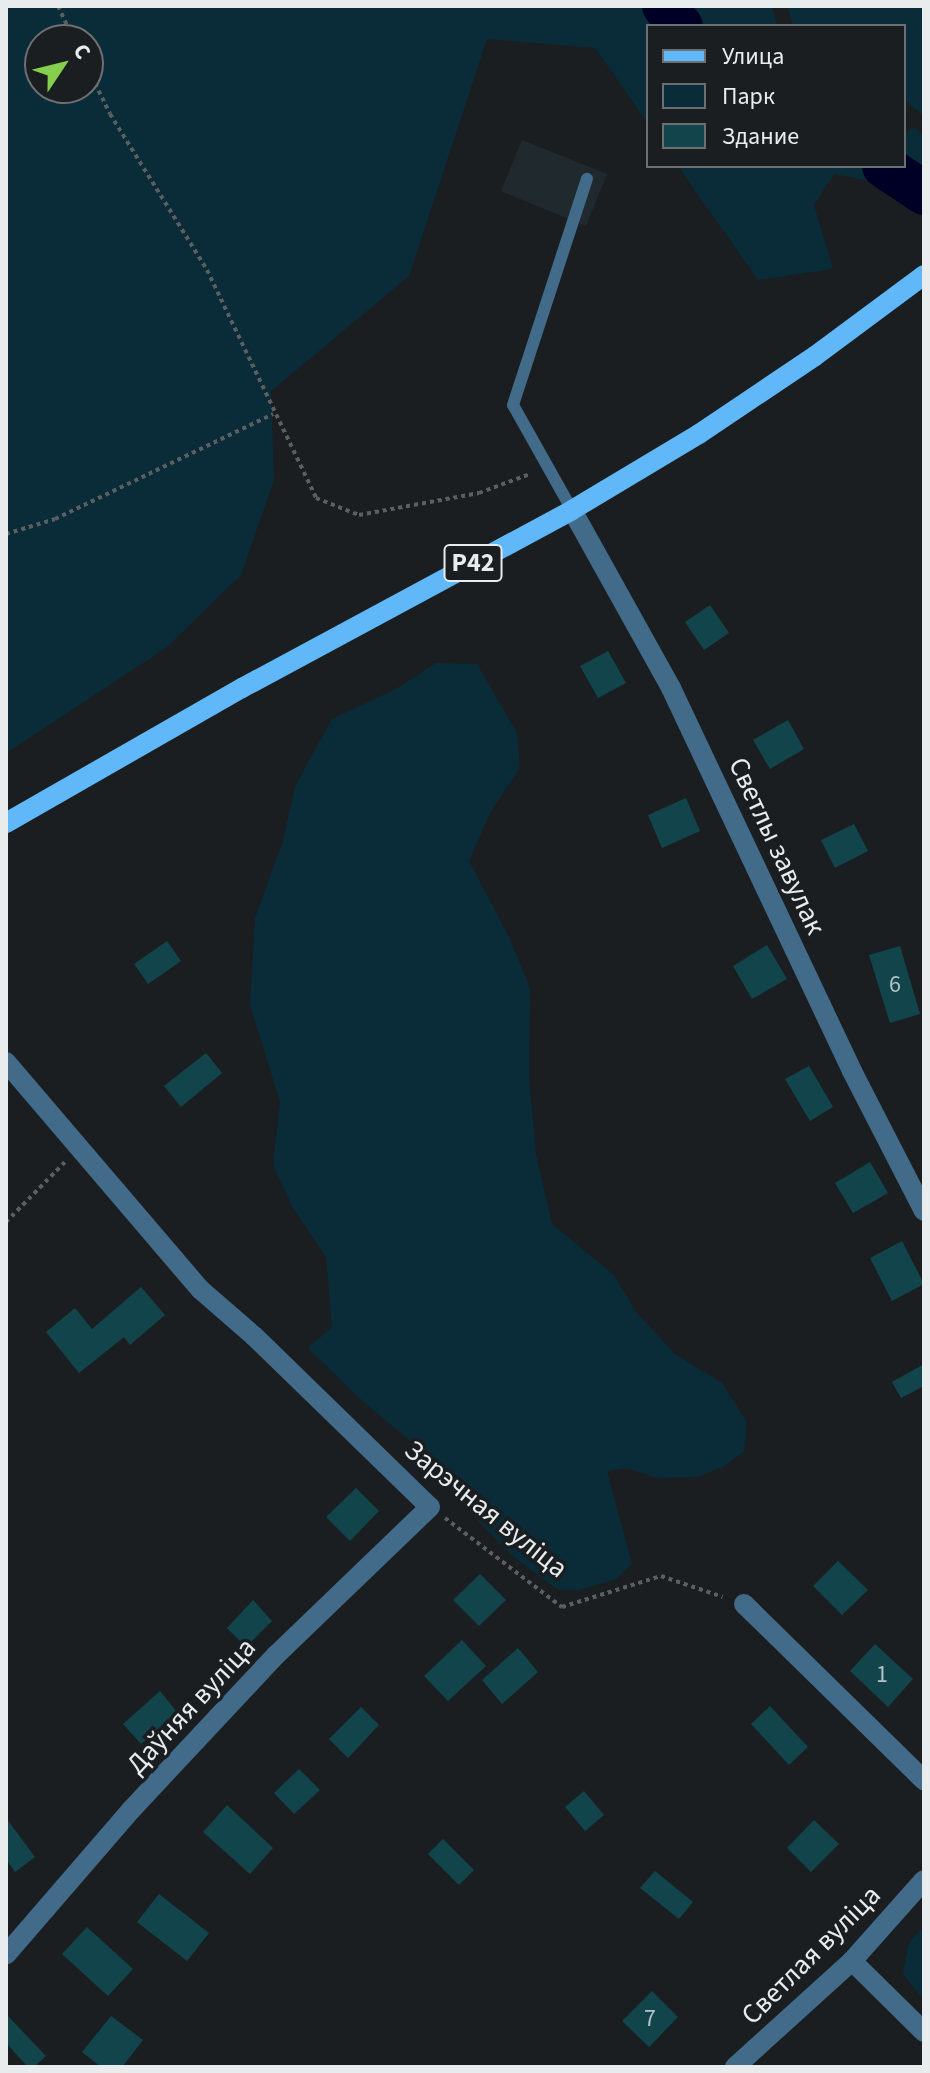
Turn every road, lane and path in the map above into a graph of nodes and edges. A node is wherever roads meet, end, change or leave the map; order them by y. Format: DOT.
graph roads {
  1 [pos="104,102"];
  2 [pos="587,179"];
  3 [pos="924,275"];
  4 [pos="273,414"];
  5 [pos="552,480"];
  6 [pos="572,510"];
  7 [pos="6,534"];
  8 [pos="6,823"];
  9 [pos="6,1062"];
  10 [pos="80,1146"];
  11 [pos="924,1211"];
  12 [pos="6,1222"];
  13 [pos="430,1507"];
  14 [pos="744,1604"];
  15 [pos="924,1780"];
  16 [pos="924,1880"];
  17 [pos="9,1945"];
  18 [pos="852,1961"];
  19 [pos="924,2032"];
  20 [pos="735,2067"];
  1 -- 4 [label="path"];
  2 -- 5 [label="lane"];
  3 -- 6 [label="main road, Р42"];
  4 -- 5 [label="path"];
  4 -- 7 [label="path"];
  5 -- 6 [label="lane"];
  6 -- 8 [label="main road, Р42"];
  6 -- 11 [label="street, Светлы завулак"];
  9 -- 10 [label="street, Зарэчная вуліца"];
  10 -- 12 [label="path"];
  10 -- 13 [label="street, Зарэчная вуліца"];
  13 -- 14 [label="path, Зарэчная вуліца"];
  13 -- 17 [label="street, Даўняя вуліца"];
  14 -- 15 [label="street"];
  16 -- 18 [label="street, Светлая вуліца"];
  18 -- 19 [label="street"];
  18 -- 20 [label="street, Светлая вуліца"];
}
